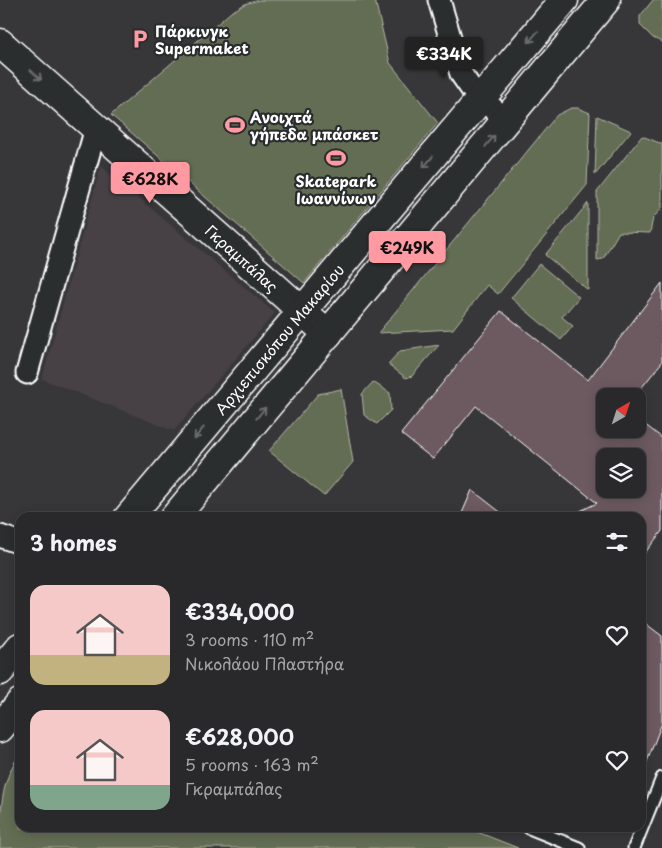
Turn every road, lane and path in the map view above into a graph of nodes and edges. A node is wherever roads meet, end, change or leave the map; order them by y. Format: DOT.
graph roads {
  1 [pos="439,0"];
  2 [pos="564,0"];
  3 [pos="606,0"];
  4 [pos="0,43"];
  5 [pos="481,99"];
  6 [pos="507,120"];
  7 [pos="96,128"];
  8 [pos="302,312"];
  9 [pos="328,334"];
  10 [pos="27,373"];
  11 [pos="133,512"];
  12 [pos="179,512"];
  13 [pos="0,536"];
  14 [pos="15,541"];
  15 [pos="15,653"];
  16 [pos="0,671"];
  17 [pos="15,709"];
  18 [pos="0,728"];
  19 [pos="662,778"];
  20 [pos="646,818"];
  21 [pos="539,832"];
  22 [pos="640,832"];
  23 [pos="579,848"];
  24 [pos="634,848"];
  1 -- 5 [label="street"];
  2 -- 5 [label="main road, Αρχιεπισκόπου Μακαρίου, one-way"];
  3 -- 6 [label="main road"];
  4 -- 7 [label="main road, Γκραμπάλας, one-way"];
  5 -- 6 [label="street"];
  5 -- 8 [label="main road, Αρχιεπισκόπου Μακαρίου, one-way"];
  9 -- 6 [label="main road, one-way"];
  7 -- 8 [label="main road, Γκραμπάλας"];
  7 -- 10 [label="street"];
  8 -- 9 [label="main road, Γκραμπάλας"];
  8 -- 11 [label="main road, Αρχιεπισκόπου Μακαρίου, one-way"];
  12 -- 9 [label="main road, one-way"];
  13 -- 14 [label="street"];
  15 -- 16 [label="main road"];
  17 -- 18 [label="main road"];
  19 -- 20 [label="lane"];
  21 -- 23 [label="lane"];
  22 -- 24 [label="lane"];
}
